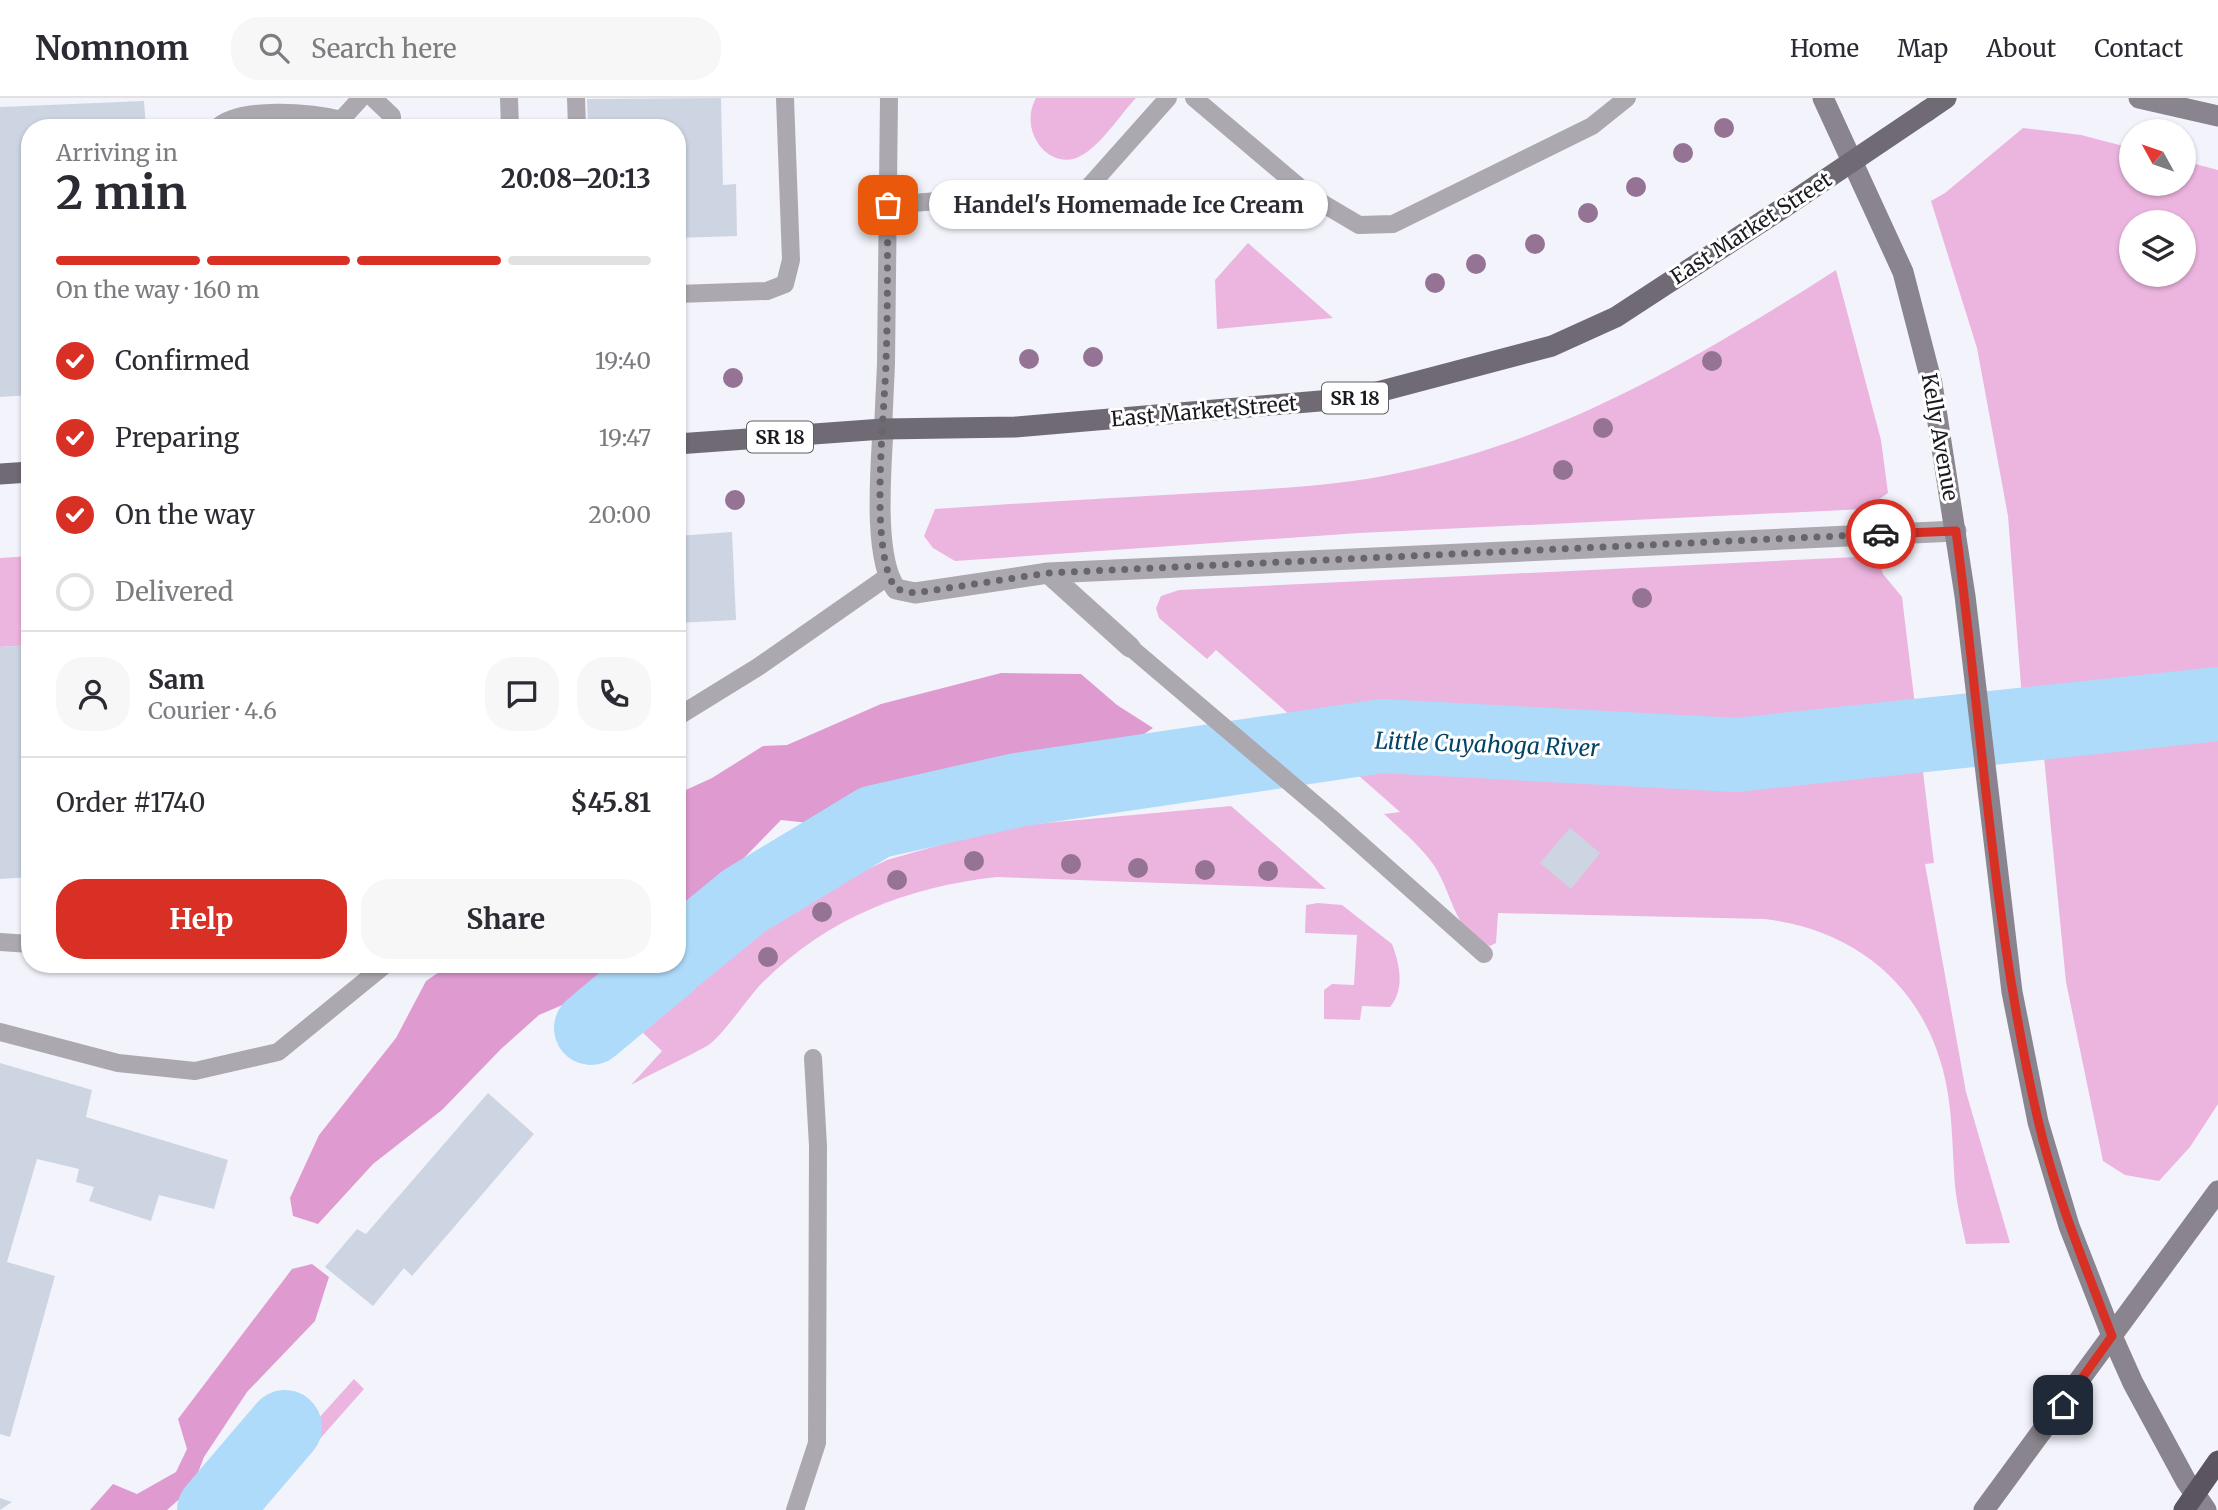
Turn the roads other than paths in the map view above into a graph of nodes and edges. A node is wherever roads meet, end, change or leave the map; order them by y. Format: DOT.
graph roads {
  1 [pos="361,98"];
  2 [pos="373,98"];
  3 [pos="509,98"];
  4 [pos="576,98"];
  5 [pos="785,98"];
  6 [pos="889,98"];
  7 [pos="1168,98"];
  8 [pos="1194,98"];
  9 [pos="1627,98"];
  10 [pos="1823,98"];
  11 [pos="1946,98"];
  12 [pos="2139,98"];
  13 [pos="2218,116"];
  14 [pos="230,119"];
  15 [pos="330,119"];
  16 [pos="344,119"];
  17 [pos="392,119"];
  18 [pos="510,119"];
  19 [pos="577,119"];
  20 [pos="888,205"];
  21 [pos="686,294"];
  22 [pos="883,429"];
  23 [pos="686,443"];
  24 [pos="21,473"];
  25 [pos="0,474"];
  26 [pos="1956,531"];
  27 [pos="1048,573"];
  28 [pos="887,577"];
  29 [pos="1130,647"];
  30 [pos="686,711"];
  31 [pos="0,942"];
  32 [pos="21,943"];
  33 [pos="1484,954"];
  34 [pos="375,973"];
  35 [pos="0,1031"];
  36 [pos="813,1058"];
  37 [pos="2218,1191"];
  38 [pos="2112,1336"];
  39 [pos="2218,1461"];
  40 [pos="795,1510"];
  41 [pos="1984,1510"];
  42 [pos="2184,1510"];
  43 [pos="2206,1510"];
  1 -- 16 [label="lane"];
  2 -- 17 [label="lane"];
  3 -- 18 [label="lane"];
  4 -- 19 [label="lane"];
  5 -- 21 [label="lane"];
  6 -- 20 [label="lane"];
  7 -- 20 [label="lane"];
  8 -- 9 [label="lane"];
  10 -- 26 [label="street, Kelly Avenue"];
  11 -- 22 [label="main road, East Market Street / SR 18, bridge"];
  12 -- 13 [label="street"];
  14 -- 15 [label="lane"];
  20 -- 22 [label="lane"];
  22 -- 23 [label="main road, East Market Street / SR 18"];
  22 -- 28 [label="street"];
  24 -- 25 [label="main road"];
  26 -- 27 [label="street"];
  26 -- 38 [label="street, Kelly Avenue"];
  27 -- 28 [label="street"];
  27 -- 29 [label="street"];
  28 -- 30 [label="lane"];
  29 -- 33 [label="lane"];
  31 -- 32 [label="lane"];
  34 -- 35 [label="lane"];
  36 -- 40 [label="lane"];
  37 -- 38 [label="street"];
  38 -- 41 [label="street"];
  38 -- 43 [label="street, Kelly Avenue"];
  39 -- 42 [label="highway, bridge"];
}
